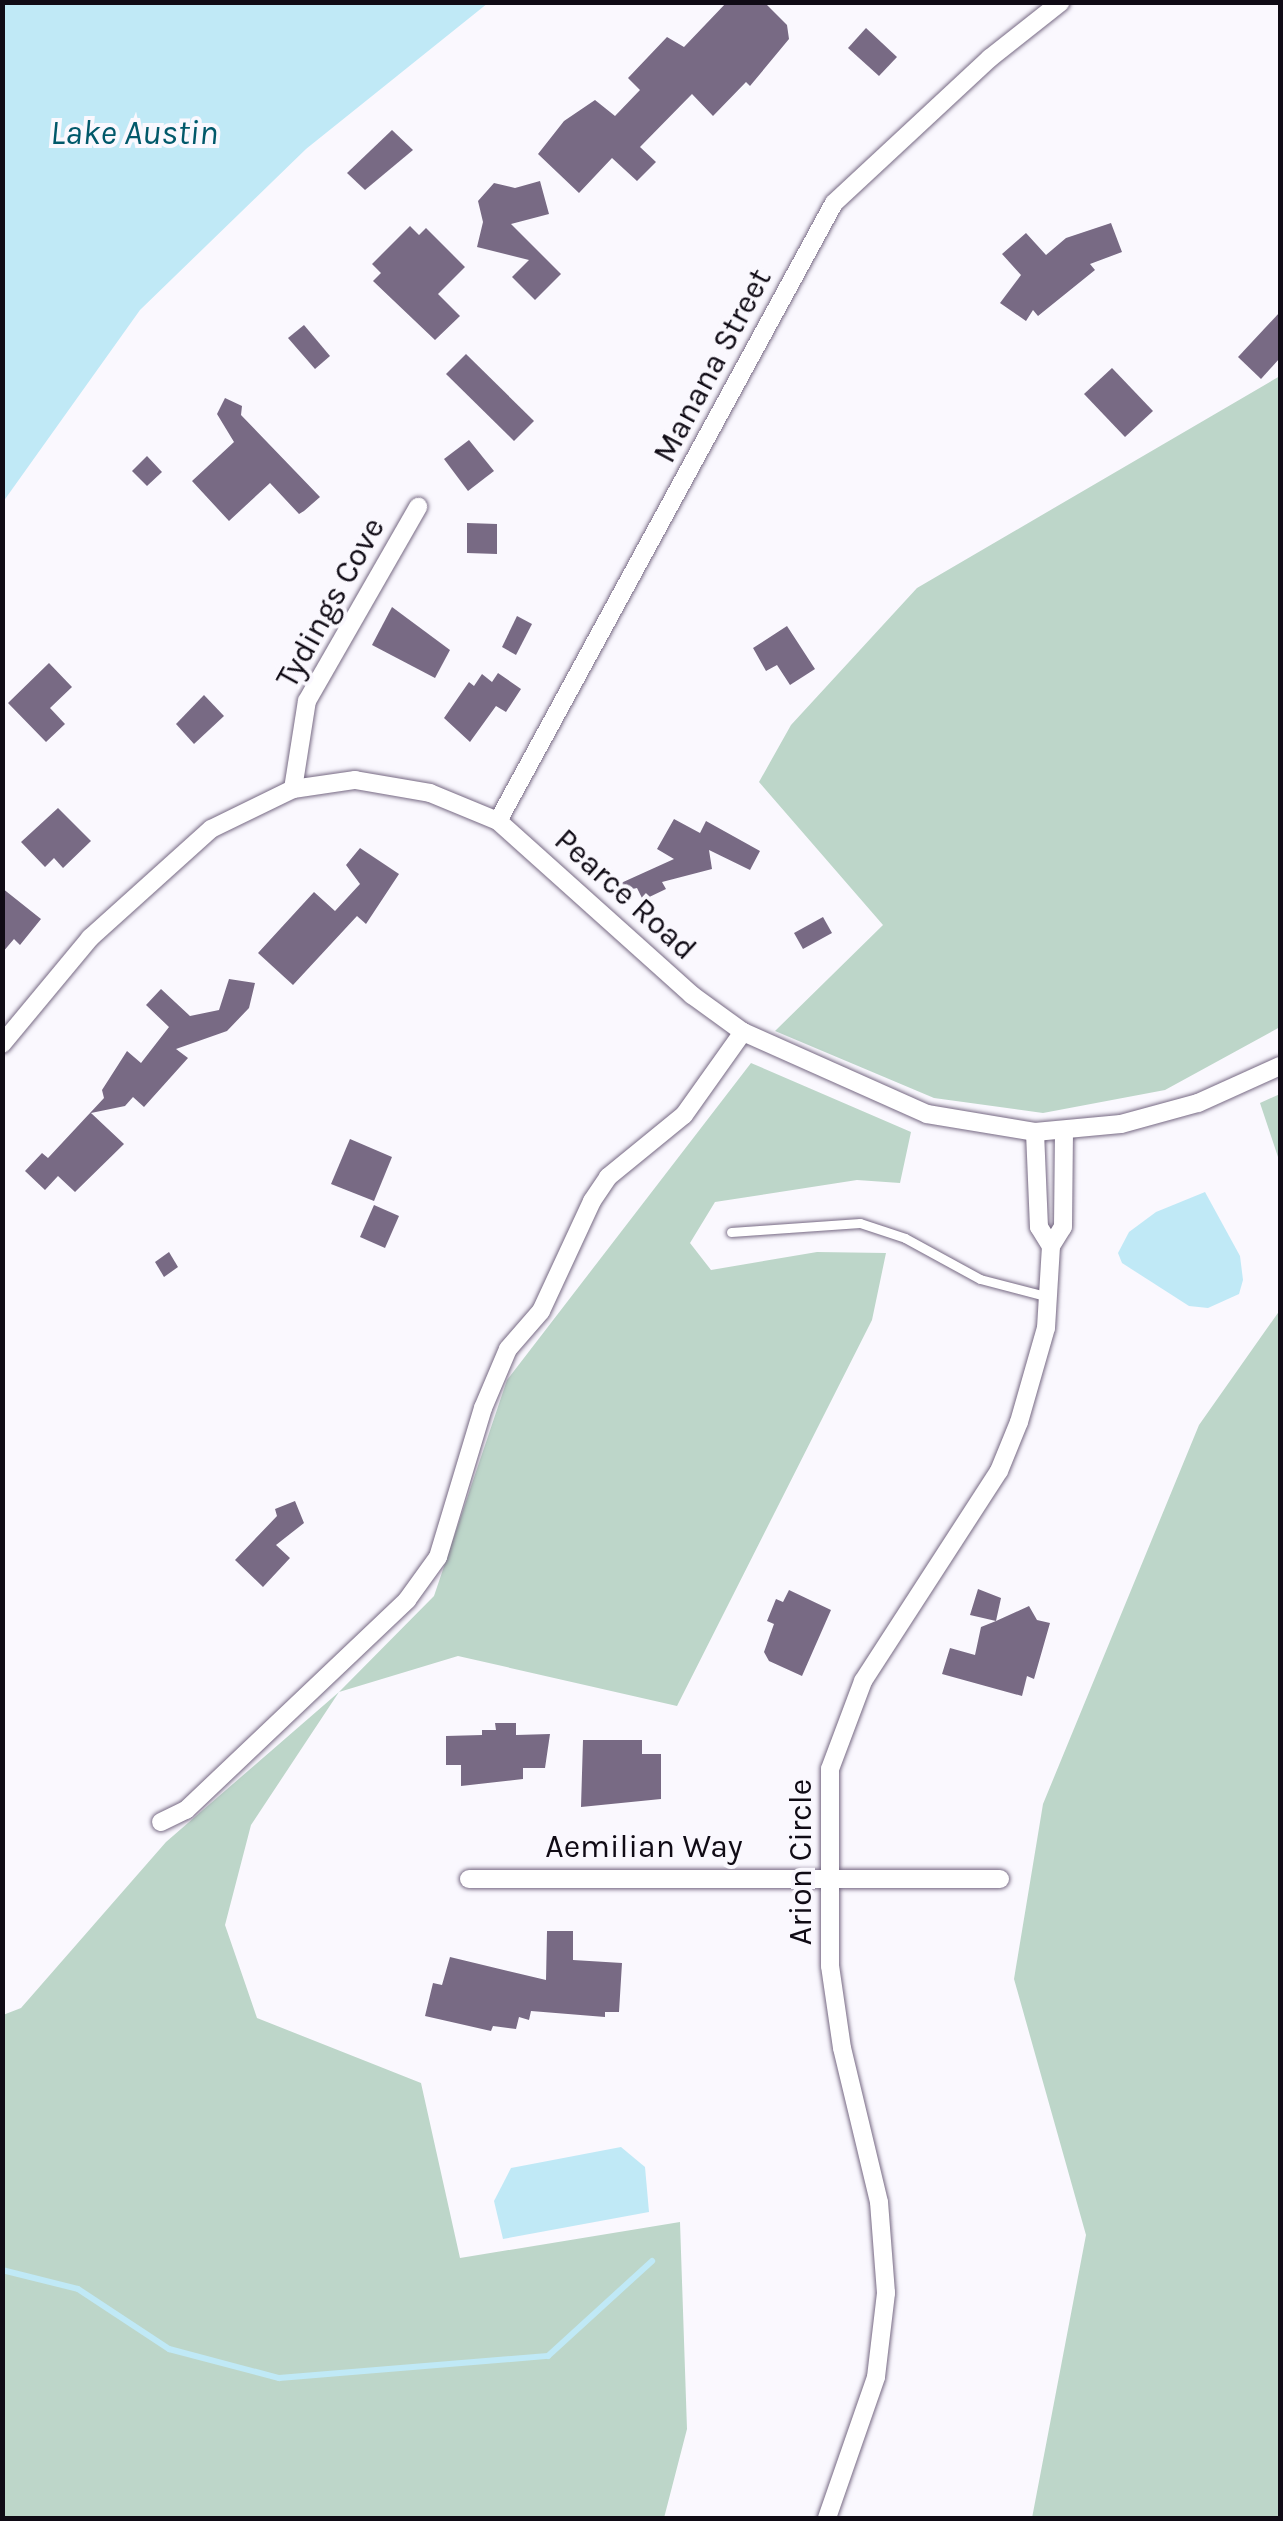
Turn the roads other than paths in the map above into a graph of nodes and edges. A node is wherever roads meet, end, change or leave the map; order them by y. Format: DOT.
graph roads {
  1 [pos="1061,2"];
  2 [pos="418,507"];
  3 [pos="292,789"];
  4 [pos="498,821"];
  5 [pos="743,1032"];
  6 [pos="2,1044"];
  7 [pos="1280,1066"];
  8 [pos="1064,1131"];
  9 [pos="1036,1132"];
  10 [pos="1038,1203"];
  11 [pos="1063,1204"];
  12 [pos="731,1232"];
  13 [pos="1051,1246"];
  14 [pos="1049,1297"];
  15 [pos="161,1822"];
  16 [pos="829,1876"];
  17 [pos="469,1878"];
  18 [pos="1000,1879"];
  19 [pos="827,2518"];
  1 -- 4 [label="street, Manana Street"];
  2 -- 3 [label="street, Tydings Cove"];
  3 -- 4 [label="street, Pearce Road"];
  3 -- 6 [label="street, Pearce Road"];
  4 -- 5 [label="street, Pearce Road"];
  5 -- 9 [label="street, Pearce Road"];
  5 -- 15 [label="street"];
  7 -- 8 [label="street, Pearce Road"];
  8 -- 9 [label="street, Pearce Road"];
  8 -- 11 [label="street, Arion Circle"];
  9 -- 10 [label="street, Arion Circle"];
  10 -- 11 [label="lane"];
  10 -- 13 [label="street, Arion Circle"];
  11 -- 13 [label="street, Arion Circle"];
  12 -- 14 [label="lane"];
  13 -- 14 [label="street, Arion Circle"];
  14 -- 16 [label="street, Arion Circle"];
  16 -- 17 [label="street, Aemilian Way"];
  16 -- 18 [label="street, Aemilian Way"];
  16 -- 19 [label="street, Arion Circle"];
}
